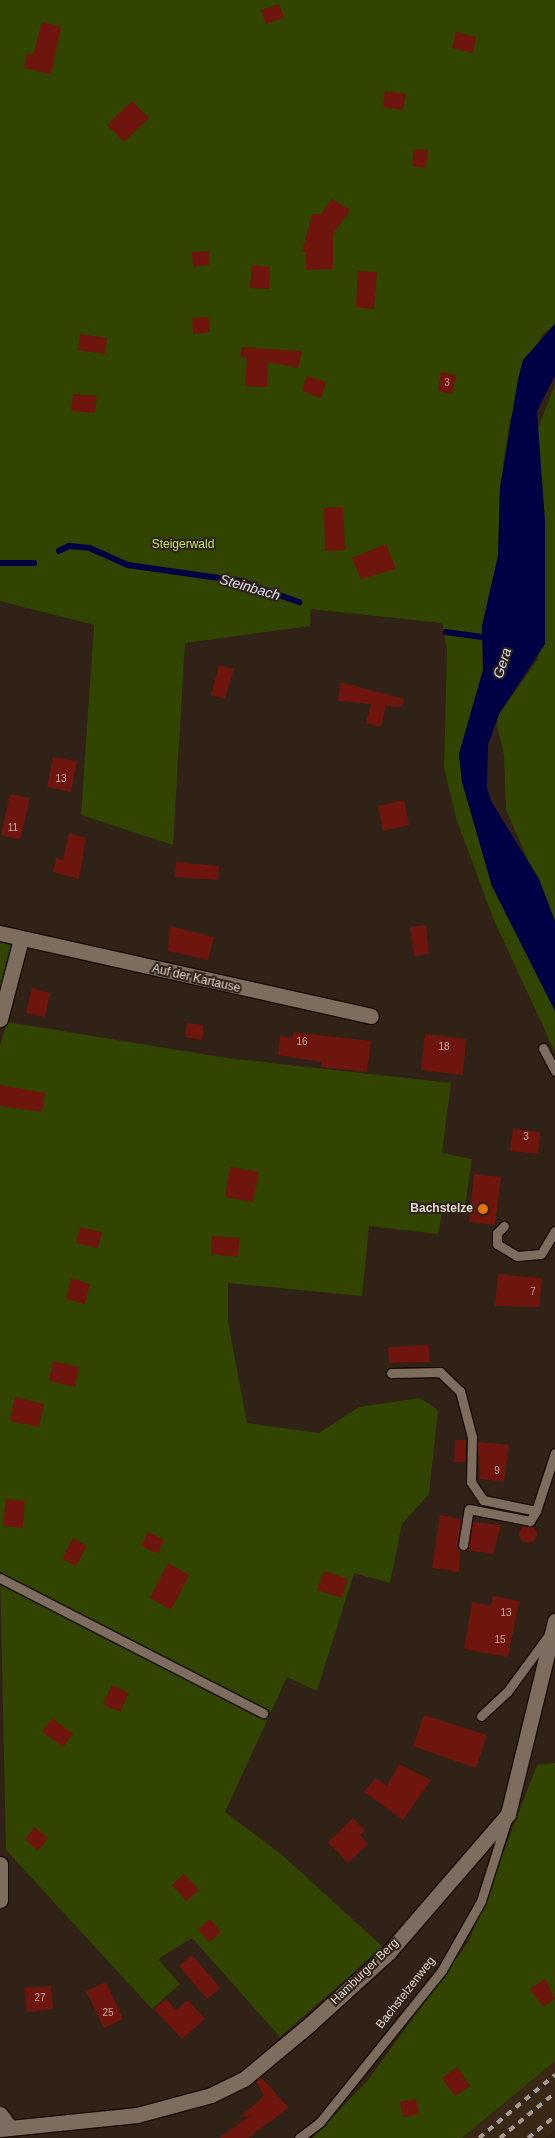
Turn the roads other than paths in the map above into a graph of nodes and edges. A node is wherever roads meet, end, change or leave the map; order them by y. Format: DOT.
graph roads {
  1 [pos="0,933"];
  2 [pos="21,939"];
  3 [pos="371,1016"];
  4 [pos="0,1019"];
  5 [pos="543,1048"];
  6 [pos="555,1071"];
  7 [pos="504,1226"];
  8 [pos="555,1231"];
  9 [pos="391,1372"];
  10 [pos="555,1452"];
  11 [pos="536,1511"];
  12 [pos="462,1545"];
  13 [pos="0,1578"];
  14 [pos="554,1625"];
  15 [pos="263,1713"];
  16 [pos="481,1716"];
  17 [pos="508,1814"];
  18 [pos="0,1864"];
  19 [pos="0,1900"];
  20 [pos="0,2114"];
  21 [pos="5,2129"];
  22 [pos="299,2138"];
  1 -- 2 [label="street, Auf der Kartause"];
  2 -- 3 [label="street, Auf der Kartause"];
  2 -- 4 [label="street"];
  5 -- 6 [label="lane"];
  7 -- 8 [label="lane"];
  9 -- 11 [label="lane"];
  10 -- 11 [label="lane"];
  11 -- 12 [label="lane"];
  13 -- 15 [label="lane"];
  14 -- 16 [label="lane"];
  14 -- 17 [label="street, Hamburger Berg"];
  17 -- 21 [label="street, Hamburger Berg"];
  17 -- 22 [label="lane, Bachstelzenweg"];
  18 -- 19 [label="street"];
  20 -- 21 [label="street"];
}
